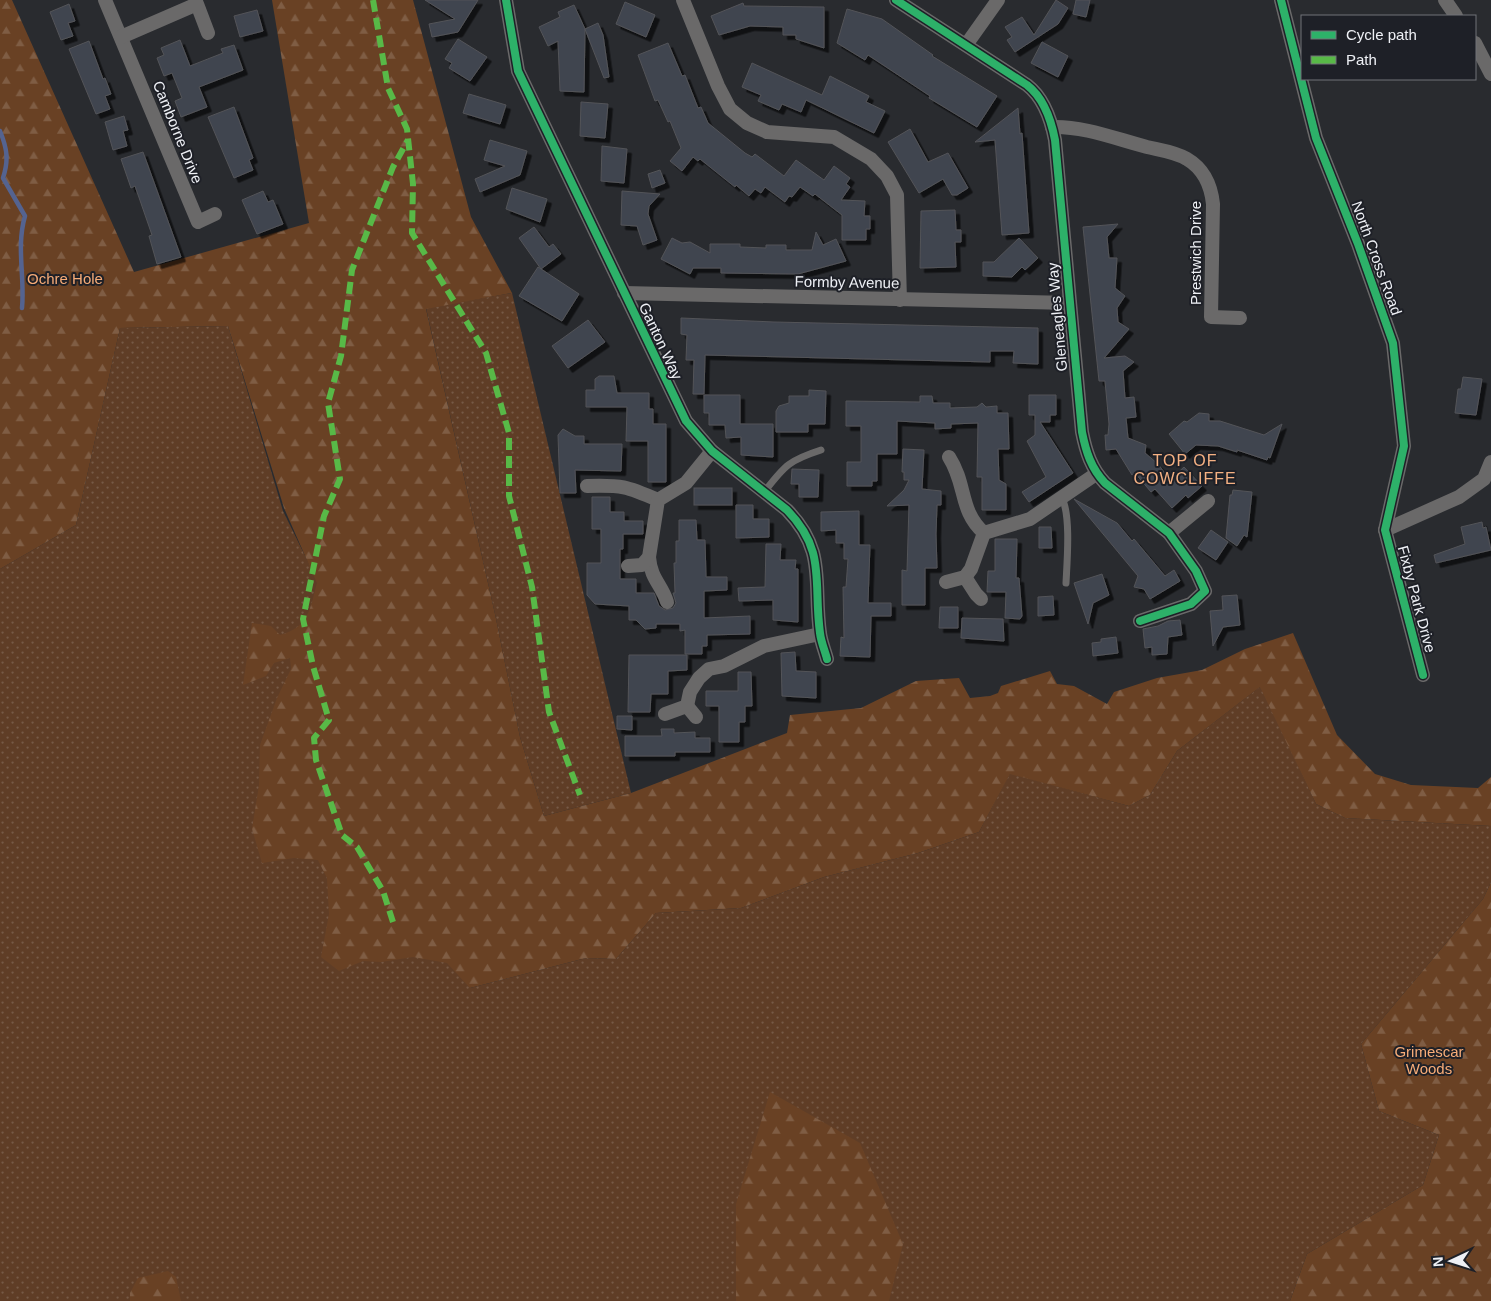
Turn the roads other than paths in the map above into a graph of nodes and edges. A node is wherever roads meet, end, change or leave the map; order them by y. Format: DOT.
graph roads {
  1 [pos="105,0"];
  2 [pos="506,0"];
  3 [pos="683,0"];
  4 [pos="896,0"];
  5 [pos="998,0"];
  6 [pos="1281,0"];
  7 [pos="1445,0"];
  8 [pos="196,2"];
  9 [pos="1455,15"];
  10 [pos="208,33"];
  11 [pos="121,37"];
  12 [pos="966,45"];
  13 [pos="1476,45"];
  14 [pos="1491,74"];
  15 [pos="1301,79"];
  16 [pos="1301,80"];
  17 [pos="1052,127"];
  18 [pos="215,214"];
  19 [pos="624,293"];
  20 [pos="900,300"];
  21 [pos="1070,303"];
  22 [pos="1240,318"];
  23 [pos="712,450"];
  24 [pos="822,450"];
  25 [pos="949,458"];
  26 [pos="1491,462"];
  27 [pos="1096,474"];
  28 [pos="587,486"];
  29 [pos="765,491"];
  30 [pos="1062,498"];
  31 [pos="658,500"];
  32 [pos="1208,501"];
  33 [pos="1385,530"];
  34 [pos="984,533"];
  35 [pos="1169,533"];
  36 [pos="649,558"];
  37 [pos="628,566"];
  38 [pos="965,577"];
  39 [pos="946,582"];
  40 [pos="1066,583"];
  41 [pos="981,599"];
  42 [pos="667,602"];
  43 [pos="1140,621"];
  44 [pos="820,634"];
  45 [pos="827,659"];
  46 [pos="1423,675"];
  47 [pos="665,714"];
  1 -- 11 [label="street, Camborne Drive"];
  2 -- 19 [label="street, Ganton Way"];
  3 -- 20 [label="street"];
  4 -- 12 [label="street, Gleneagles Way"];
  5 -- 12 [label="street"];
  6 -- 15 [label="street, North Cross Road"];
  7 -- 9 [label="street"];
  8 -- 10 [label="street"];
  8 -- 11 [label="street"];
  11 -- 18 [label="street, Camborne Drive"];
  12 -- 17 [label="street, Gleneagles Way"];
  13 -- 14 [label="street"];
  16 -- 33 [label="street, North Cross Road"];
  17 -- 21 [label="street, Gleneagles Way"];
  17 -- 22 [label="street, Prestwich Drive"];
  19 -- 20 [label="street, Formby Avenue"];
  19 -- 23 [label="street, Ganton Way"];
  20 -- 21 [label="street, Formby Avenue"];
  21 -- 27 [label="street, Gleneagles Way"];
  23 -- 29 [label="street, Ganton Way"];
  23 -- 31 [label="street"];
  24 -- 29 [label="lane"];
  25 -- 34 [label="street"];
  26 -- 33 [label="street"];
  27 -- 30 [label="street"];
  27 -- 35 [label="street, Gleneagles Way"];
  28 -- 31 [label="street"];
  29 -- 44 [label="street, Ganton Way"];
  30 -- 34 [label="street"];
  30 -- 40 [label="lane"];
  31 -- 36 [label="street"];
  32 -- 35 [label="street"];
  33 -- 46 [label="street, Fixby Park Drive"];
  34 -- 38 [label="street"];
  35 -- 43 [label="street, Gleneagles Way"];
  36 -- 37 [label="street"];
  36 -- 42 [label="street"];
  38 -- 39 [label="street"];
  38 -- 41 [label="street"];
  44 -- 45 [label="street, Ganton Way"];
  44 -- 47 [label="street"];
}
